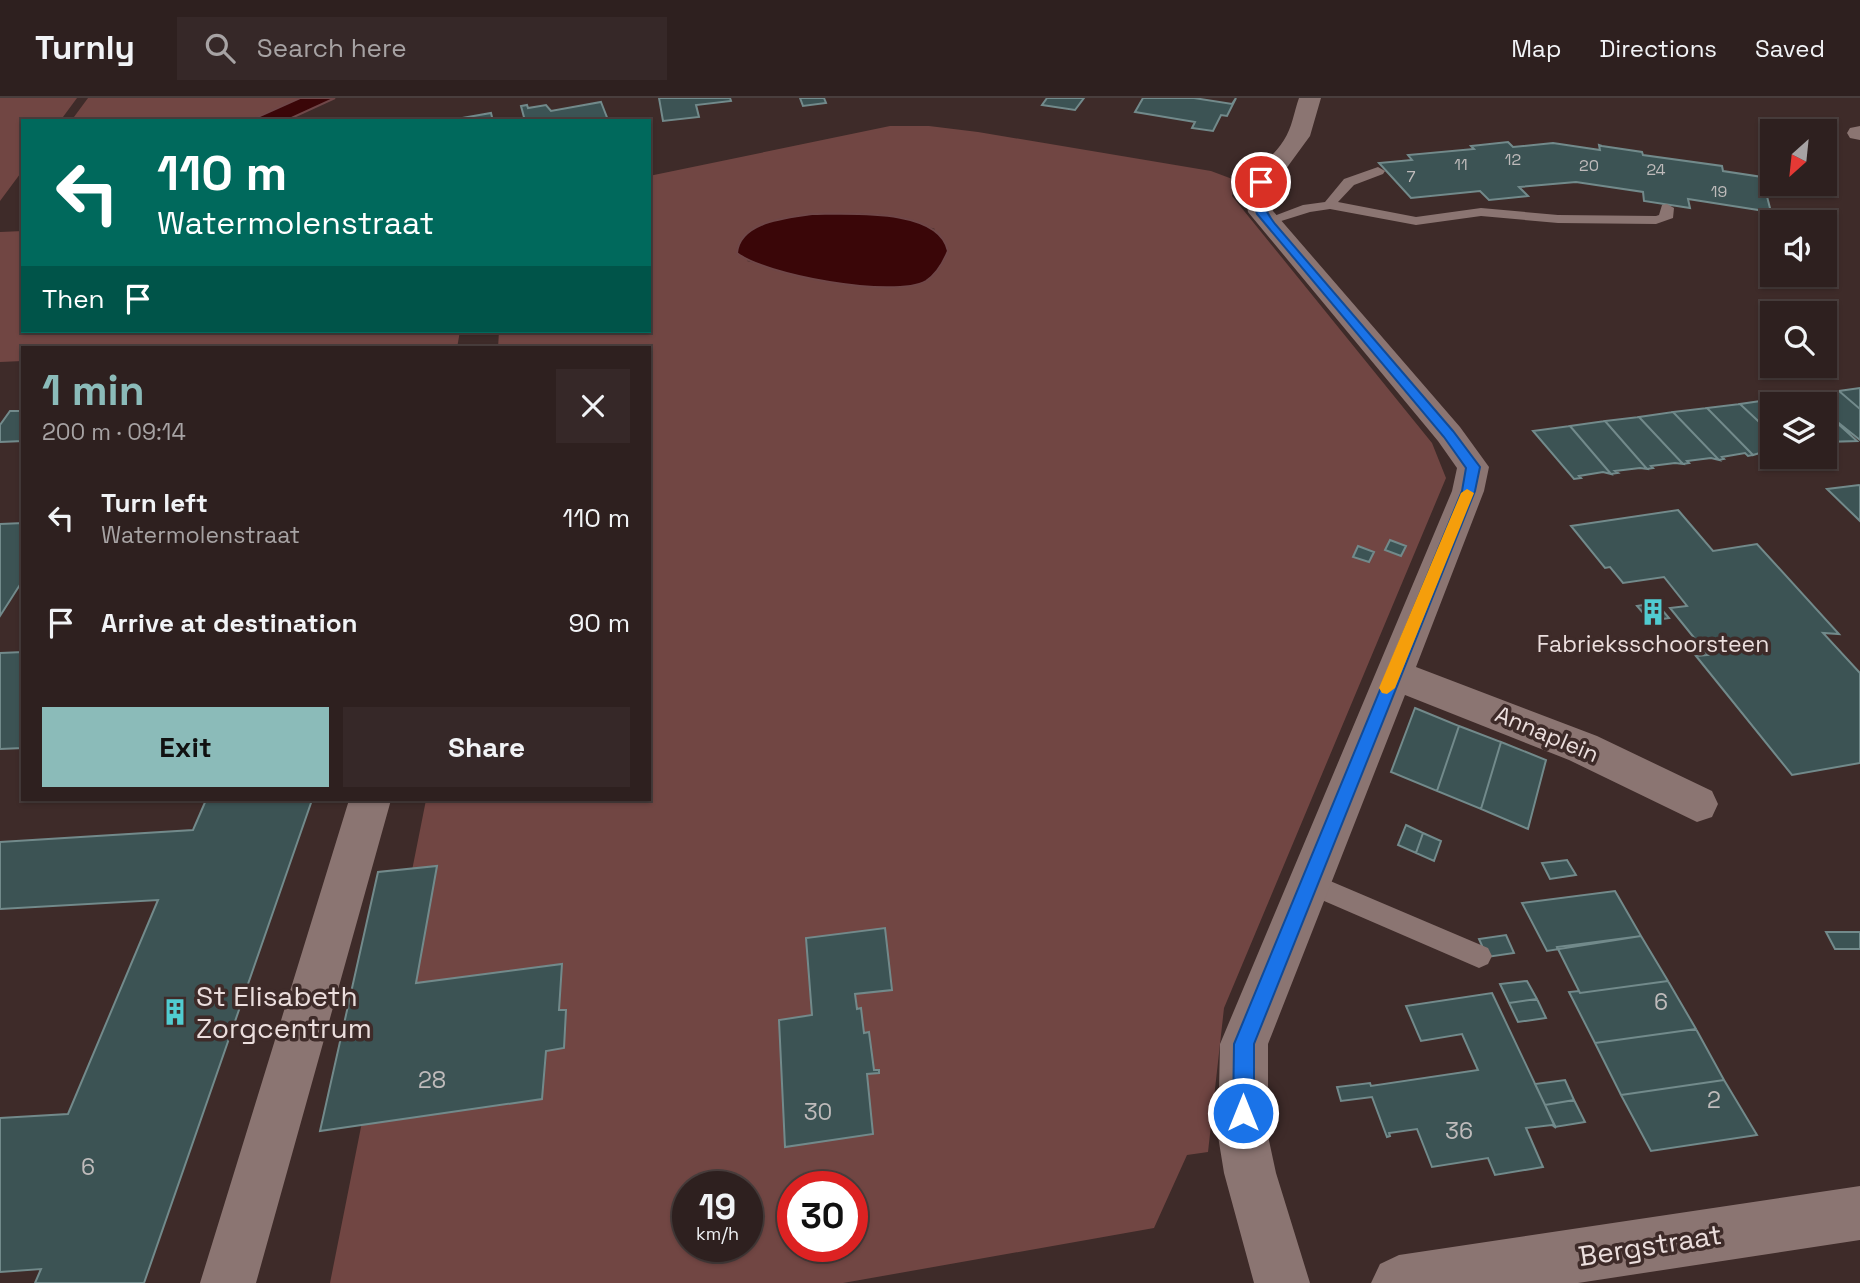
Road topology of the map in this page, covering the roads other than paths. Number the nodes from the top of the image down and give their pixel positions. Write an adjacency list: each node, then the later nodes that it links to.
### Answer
1 (1310, 98): 5 (street)
2 (1378, 172): 3 (lane)
3 (1330, 205): 4 (lane); 5 (lane)
4 (1667, 208)
5 (1268, 221): 6 (street)
6 (1393, 674): 8 (street, Annaplein); 9 (street)
7 (370, 801): 12 (street)
8 (1697, 804)
9 (1308, 883): 10 (lane); 13 (street)
10 (1479, 956)
11 (1860, 1213): 14 (street, Bergstraat)
12 (228, 1283)
13 (1282, 1283)
14 (1399, 1283)

